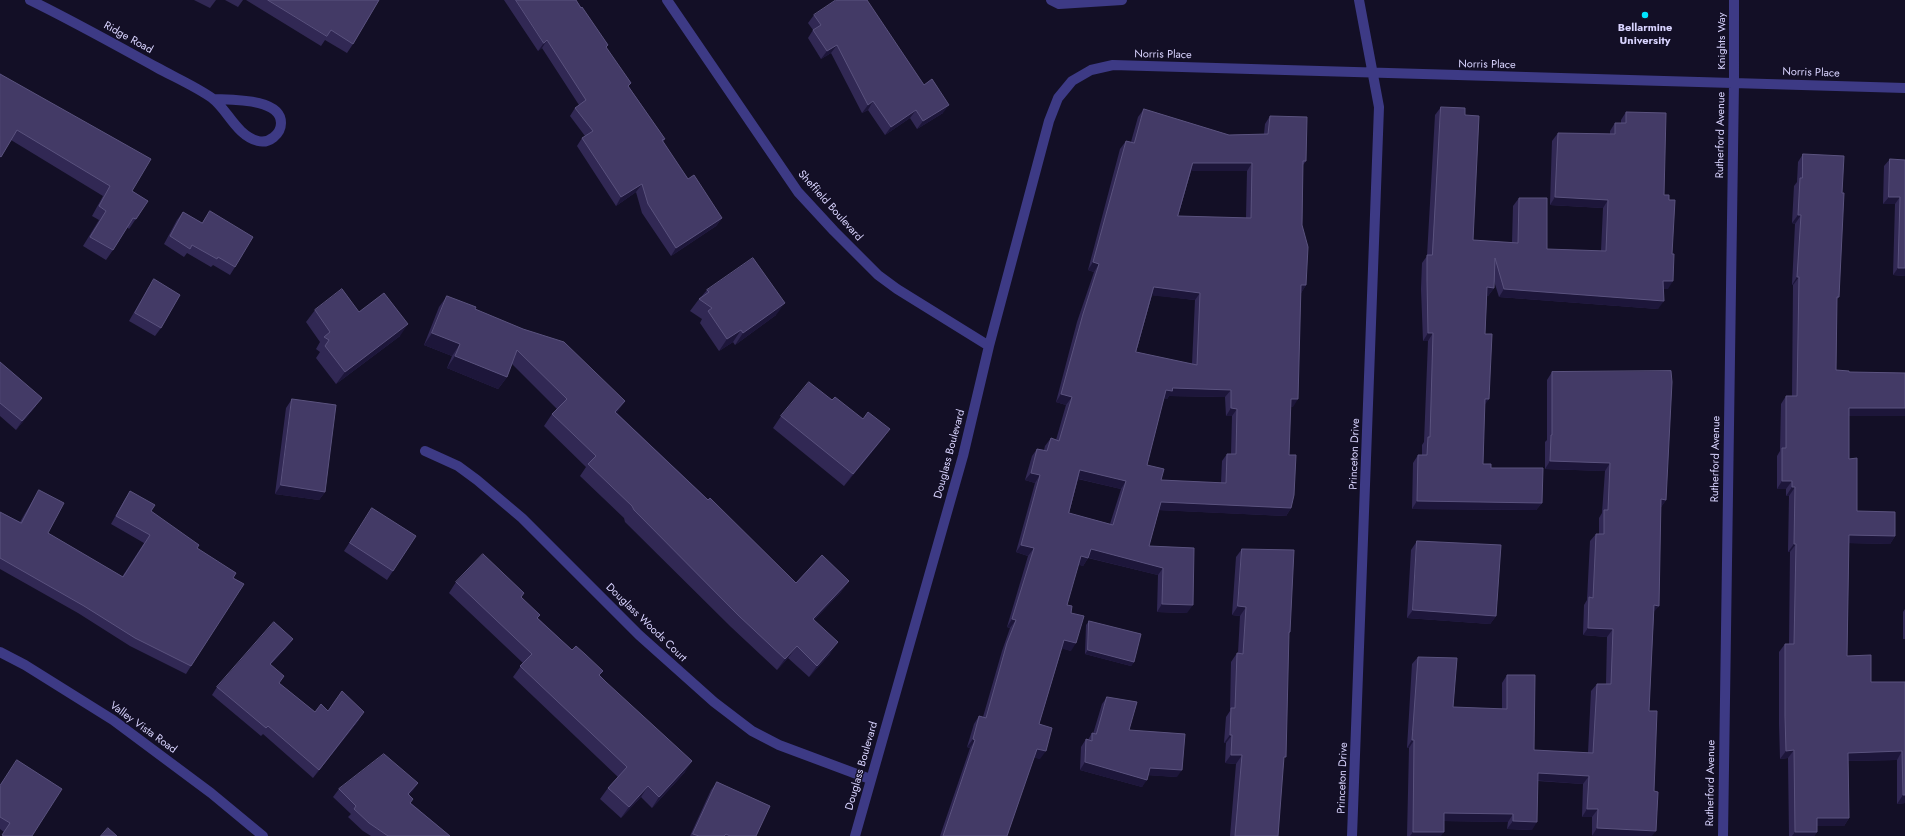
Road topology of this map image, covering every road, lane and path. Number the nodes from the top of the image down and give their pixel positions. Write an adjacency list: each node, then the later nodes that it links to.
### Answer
1 (30, 0): 11 (street, Ridge Road)
2 (668, 0): 12 (street, Sheffield Boulevard)
3 (1051, 0): 4 (street)
4 (1122, 0)
5 (1359, 0): 7 (street, Princeton Drive)
6 (1734, 0): 9 (street, Knights Way)
7 (1374, 74): 8 (street, Norris Place); 9 (street, Norris Place); 18 (street, Princeton Drive)
8 (1072, 81): 12 (street, Douglass Boulevard)
9 (1734, 83): 10 (street, Norris Place); 19 (street, Rutherford Avenue)
10 (1905, 88)
11 (213, 99): 11 (street, Ridge Road)
12 (989, 346): 15 (street, Douglass Boulevard)
13 (426, 451): 15 (street, Douglass Woods Court)
14 (0, 652): 16 (street, Valley Vista Road)
15 (870, 779): 17 (street, Douglass Boulevard)
16 (263, 836)
17 (855, 836)
18 (1352, 836)
19 (1723, 836)

